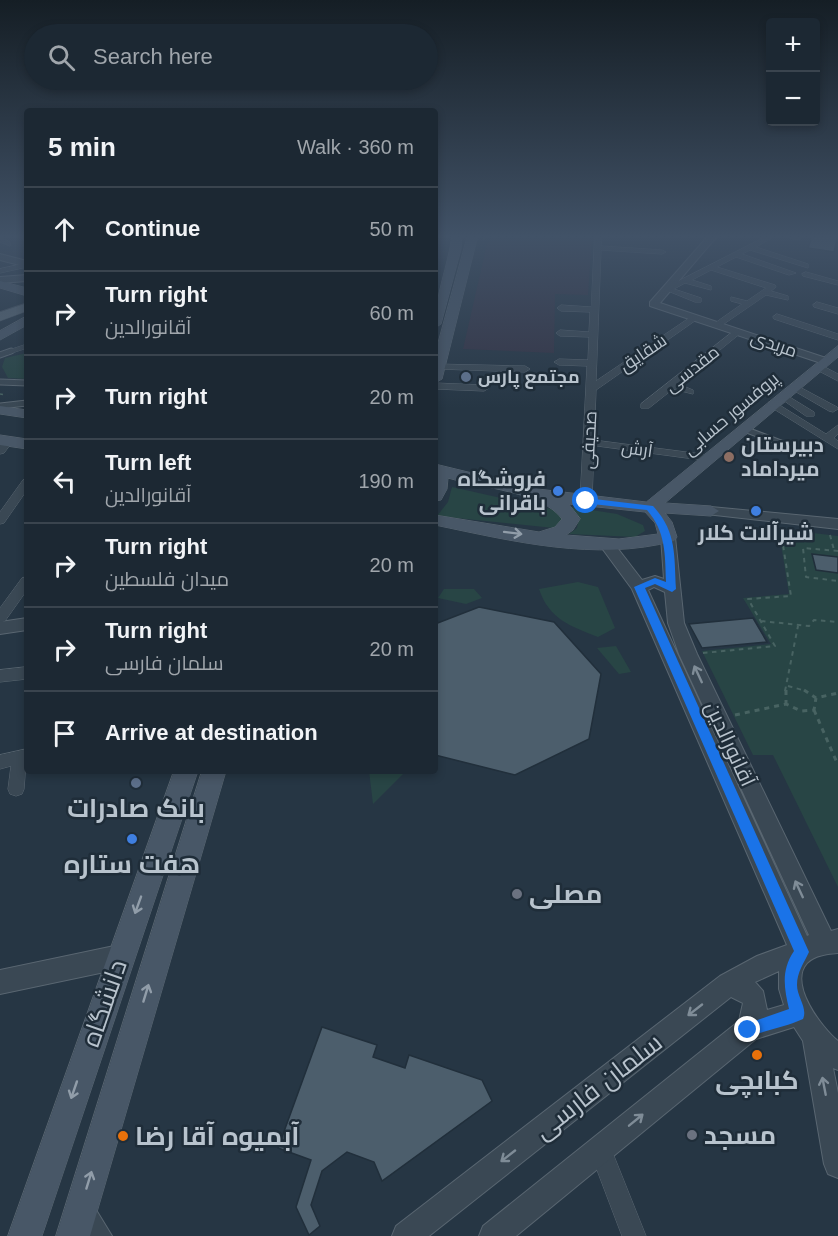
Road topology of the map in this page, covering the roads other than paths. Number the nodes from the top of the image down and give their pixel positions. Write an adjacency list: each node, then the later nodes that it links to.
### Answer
1 (446, 293): 19 (main road)
2 (453, 293): 36 (main road)
3 (596, 293): 17 (street, صحیفی)
4 (664, 293): 21 (street, مریدی)
5 (677, 293): 11 (street)
6 (765, 293): 12 (street)
7 (768, 293): 9 (street)
8 (24, 298): 14 (main road)
9 (786, 298)
10 (734, 299): 12 (street)
11 (698, 300)
12 (749, 304): 24 (street)
13 (817, 305): 18 (street)
14 (0, 307)
15 (24, 308): 20 (main road)
16 (561, 308): 17 (street)
17 (595, 310): 27 (street, صحیفی)
18 (838, 311)
19 (438, 315)
20 (0, 316)
21 (695, 318): 24 (street, مریدی); 45 (street, شقایق)
22 (777, 318): 29 (street)
23 (24, 324): 28 (main road)
24 (718, 325): 25 (street, مریدی)
25 (738, 332): 35 (street, مریدی); 43 (street, مقدسی)
26 (560, 333): 27 (street)
27 (593, 335): 34 (street, صحیفی)
28 (0, 336)
29 (838, 337)
30 (24, 347): 32 (lane)
31 (838, 350): 35 (main road, پروفسور حسابی)
32 (0, 356)
33 (560, 362): 34 (street)
34 (592, 363): 45 (street, صحیفی)
35 (821, 364): 39 (street); 47 (main road, پروفسور حسابی)
36 (438, 367)
37 (525, 369): 38 (street)
38 (438, 372)
39 (838, 378)
40 (1, 383): 41 (lane)
41 (24, 383)
42 (438, 386): 44 (street)
43 (671, 386): 46 (street); 49 (street, مقدسی)
44 (484, 388)
45 (591, 389): 71 (street, صحیفی)
46 (690, 392)
47 (783, 396): 51 (street); 53 (street); 56 (main road, پروفسور حسابی); 58 (street)
48 (24, 404): 50 (lane)
49 (645, 406)
50 (0, 408): 52 (main road)
51 (833, 409)
52 (24, 413)
53 (810, 414)
54 (0, 427): 57 (main road)
55 (838, 428): 58 (street)
56 (744, 429): 59 (lane); 64 (main road, پروفسور حسابی)
57 (24, 431)
58 (827, 439): 63 (street)
59 (780, 443)
60 (3, 444): 61 (main road)
61 (24, 444)
62 (601, 444): 64 (street, آرش)
63 (838, 447)
64 (709, 458): 67 (main road, پروفسور حسابی)
65 (438, 471): 70 (main road)
66 (438, 474): 69 (main road)
67 (685, 478): 72 (main road, پروفسور حسابی); 73 (main road)
68 (24, 486): 74 (street)
69 (438, 492)
70 (545, 496): 71 (main road); 79 (main road)
71 (586, 501): 72 (main road)
72 (650, 507): 73 (main road); 80 (main road)
73 (711, 511): 76 (street)
74 (0, 520)
75 (438, 521): 77 (main road)
76 (833, 524)
77 (472, 527): 78 (main road); 79 (main road, one-way to 79)
78 (438, 529)
79 (543, 537): 81 (main road)
80 (668, 537): 81 (main road); 84 (street, آقانورالدین)
81 (607, 544): 83 (street, آقانورالدین)
82 (24, 585): 85 (street)
83 (639, 587): 84 (street); 96 (street, آقانورالدین)
84 (672, 589): 95 (street, آقانورالدین, one-way to 84)
85 (0, 618)
86 (24, 624): 87 (street)
87 (0, 628)
88 (24, 673): 89 (street)
89 (0, 676)
90 (24, 757): 91 (street); 94 (street)
91 (0, 762)
92 (185, 774): 97 (main road, دانشگاه, one-way to 97)
93 (213, 774): 106 (main road, دانشگاه, one-way to 93)
94 (16, 789)
95 (831, 941): 96 (street, سلمان فارسی)
96 (801, 953): 99 (street, سلمان فارسی); 100 (street)
97 (119, 957): 98 (street); 107 (main road, دانشگاه, one-way to 107)
98 (0, 982)
99 (728, 984): 101 (street); 109 (street, سلمان فارسی, one-way to 109)
100 (798, 1014): 101 (street); 102 (street)
101 (748, 1030): 104 (street, one-way to 101)
102 (815, 1038): 103 (street); 105 (street, one-way to 102)
103 (838, 1057)
104 (600, 1149): 110 (street); 111 (street)
105 (838, 1164)
106 (77, 1223): 108 (street)
107 (25, 1236)
108 (98, 1236)
109 (406, 1236)
110 (493, 1236)
111 (634, 1236)

